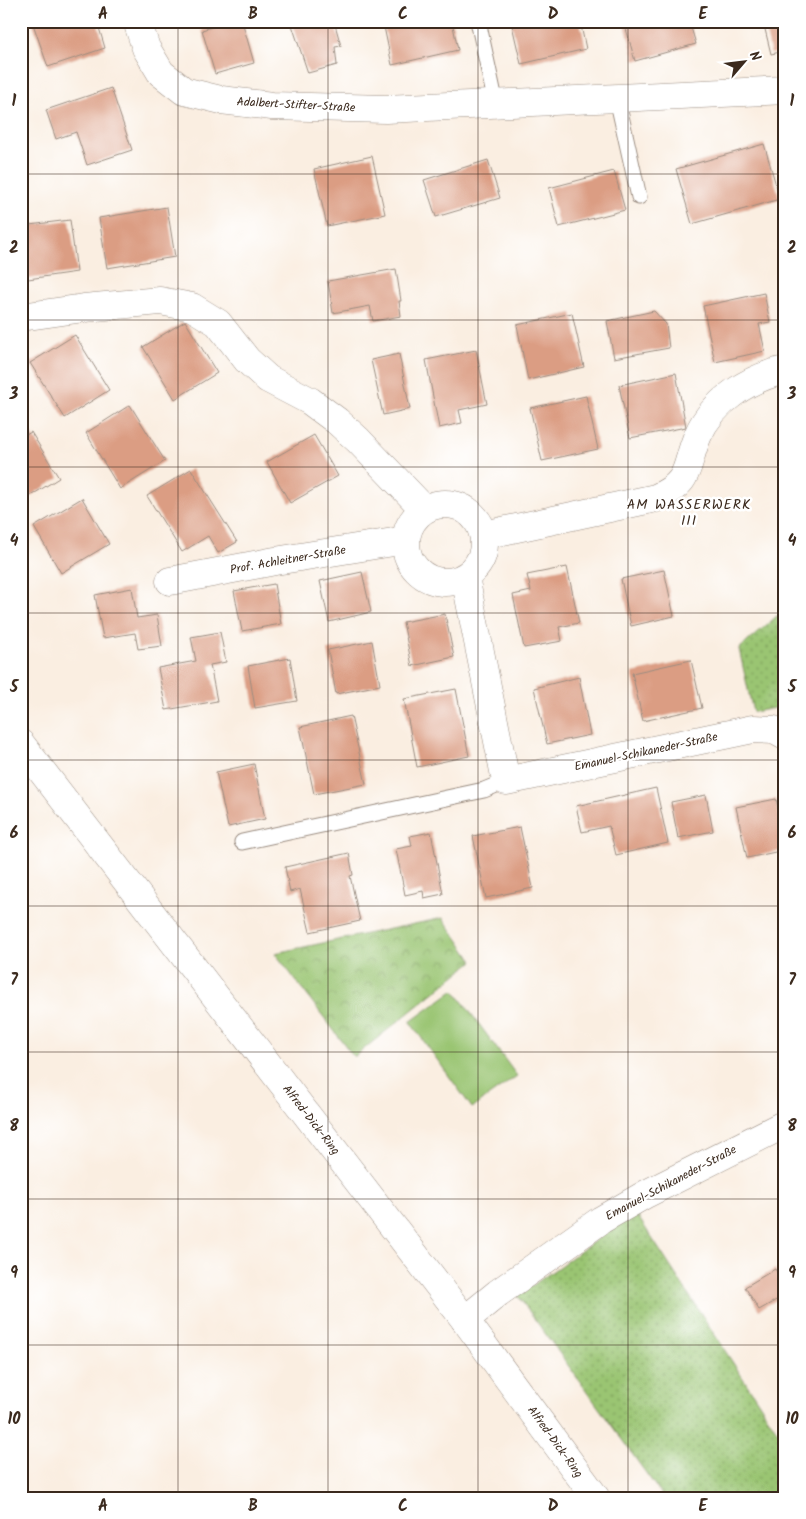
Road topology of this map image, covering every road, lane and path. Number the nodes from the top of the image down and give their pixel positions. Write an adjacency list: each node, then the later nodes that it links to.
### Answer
1 (137, 21): 5 (street, Adalbert-Stifter-Straße)
2 (478, 21): 5 (lane)
3 (785, 90): 4 (street, Adalbert-Stifter-Straße)
4 (617, 98): 5 (street, Adalbert-Stifter-Straße); 6 (lane)
5 (496, 104)
6 (639, 196)
7 (21, 317): 9 (street)
8 (785, 370): 10 (street)
9 (424, 509): 10 (street); 11 (street)
10 (484, 535): 12 (street)
11 (406, 540): 12 (street); 13 (street, Prof. Achleitner-Straße)
12 (465, 577): 16 (street)
13 (170, 581)
14 (785, 736): 16 (street, Emanuel-Schikaneder-Straße)
15 (21, 744): 19 (street, Alfred-Dick-Ring)
16 (506, 781): 17 (lane, Emanuel-Schikaneder-Straße)
17 (242, 842)
18 (785, 1124): 19 (street, Emanuel-Schikaneder-Straße)
19 (465, 1320): 20 (street, Alfred-Dick-Ring)
20 (596, 1498)

